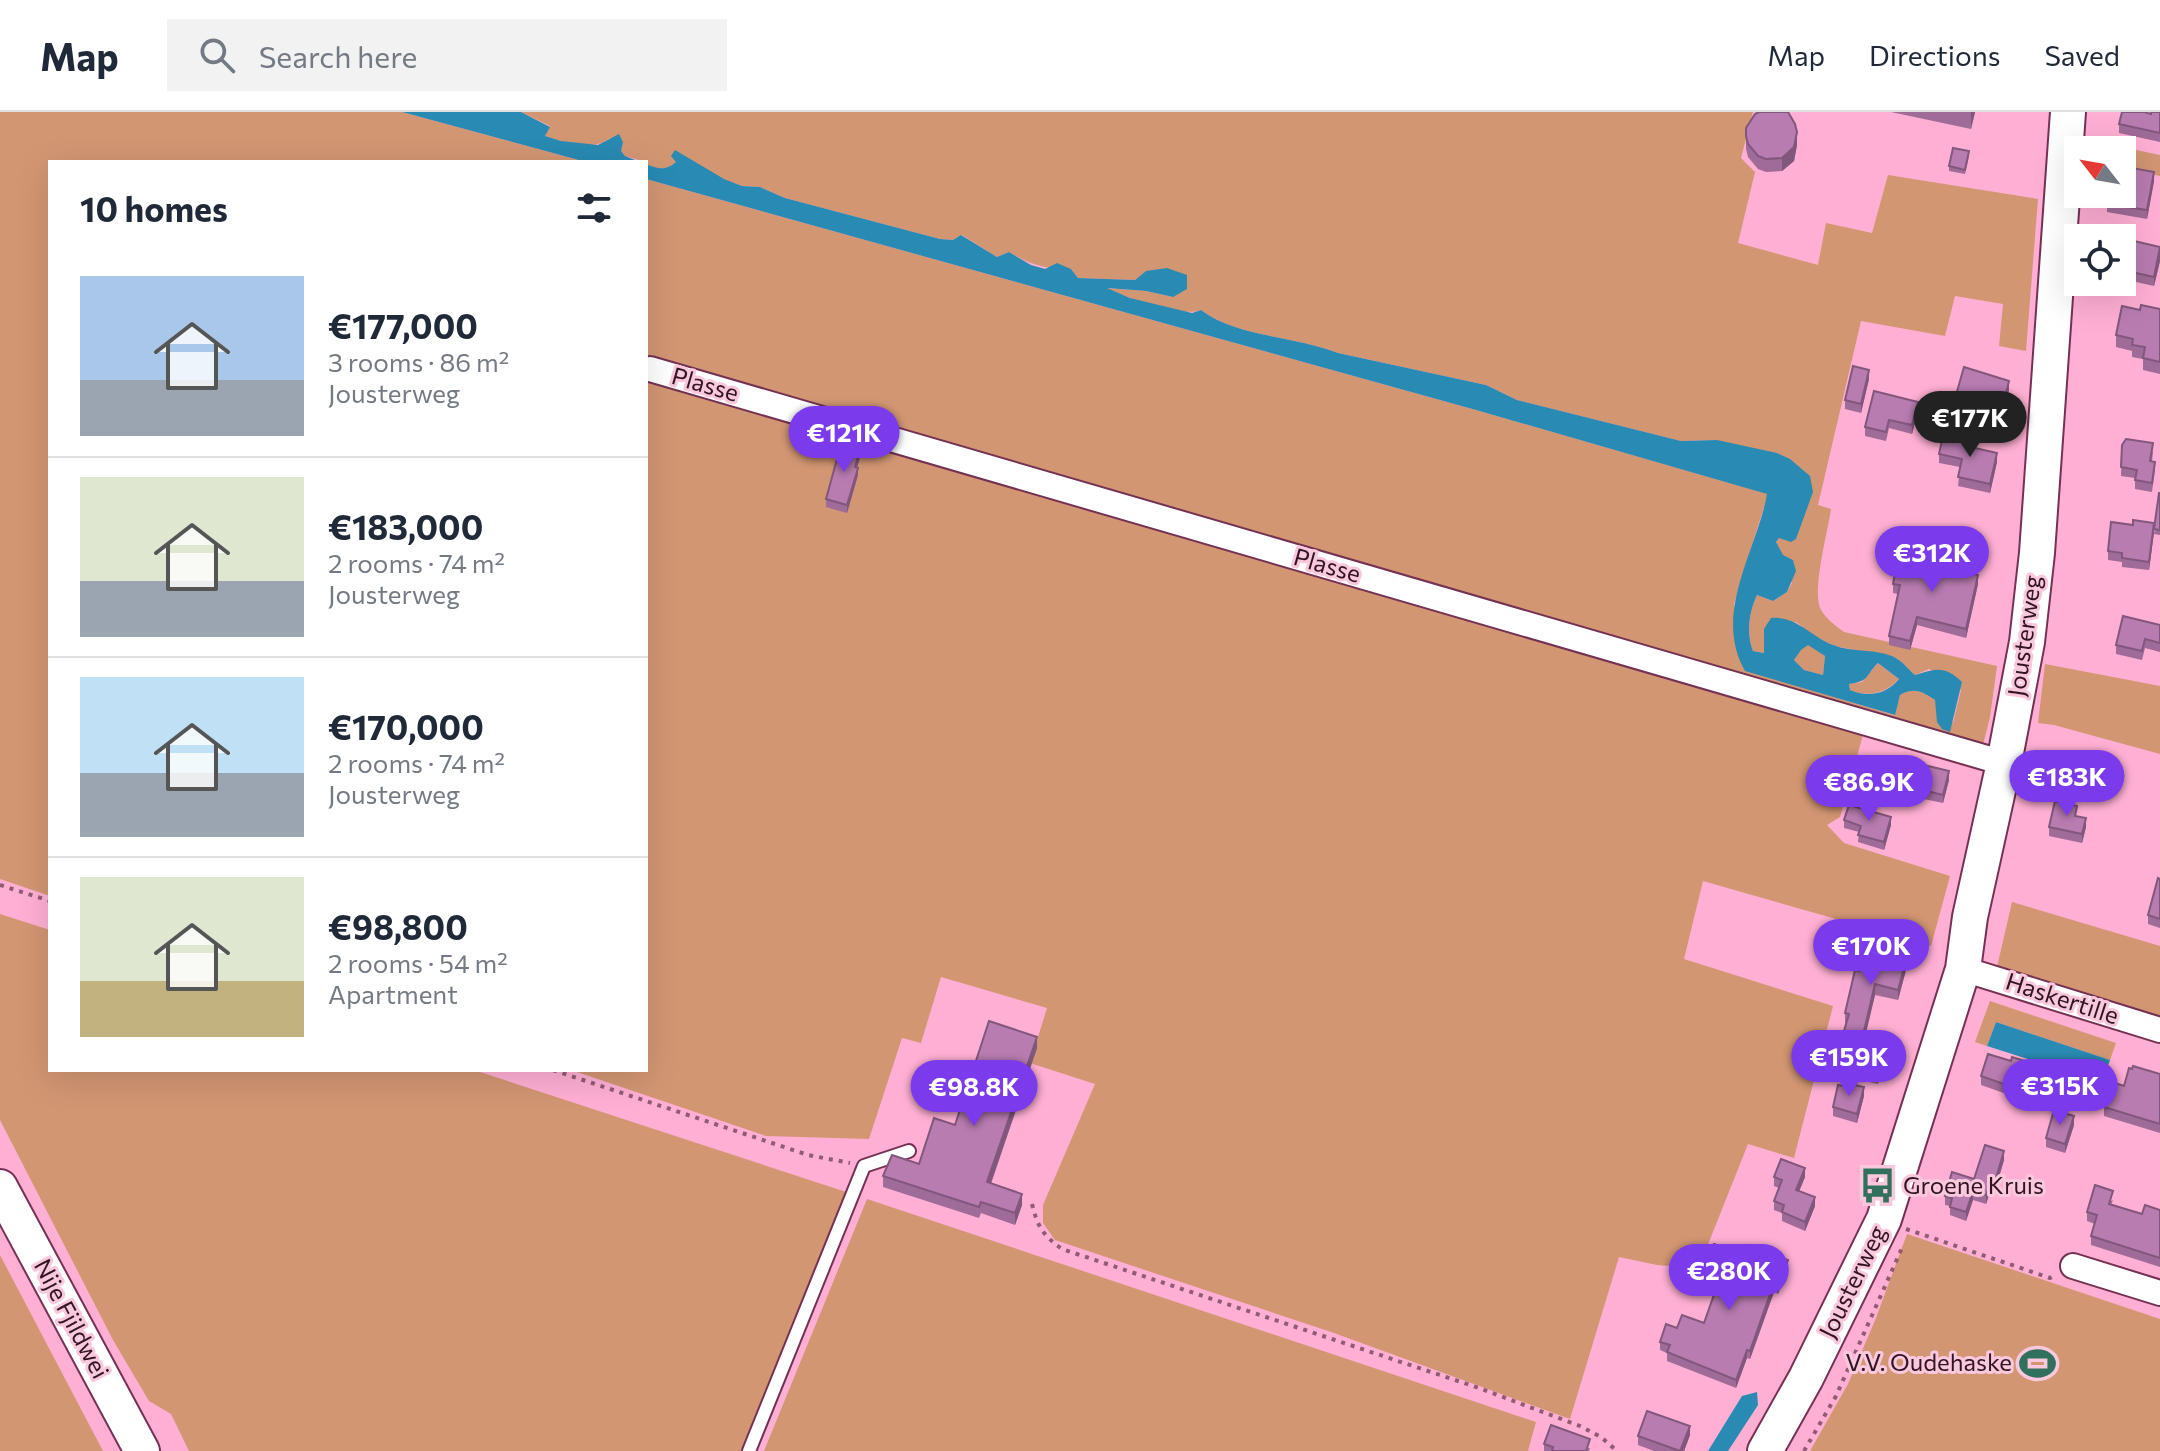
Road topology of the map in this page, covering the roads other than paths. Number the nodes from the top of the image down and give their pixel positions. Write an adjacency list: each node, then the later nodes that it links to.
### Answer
1 (2068, 112): 3 (street, Jousterweg)
2 (650, 369): 3 (street, Plasse)
3 (2004, 763): 4 (street, Jousterweg)
4 (1963, 969): 5 (street, Haskertille); 12 (street, Jousterweg)
5 (2160, 1030)
6 (909, 1151): 11 (lane)
7 (0, 1187): 10 (street, Nije Fjildwei)
8 (2073, 1266): 9 (street)
9 (2160, 1293)
10 (142, 1451)
11 (749, 1451)
12 (1765, 1451)

